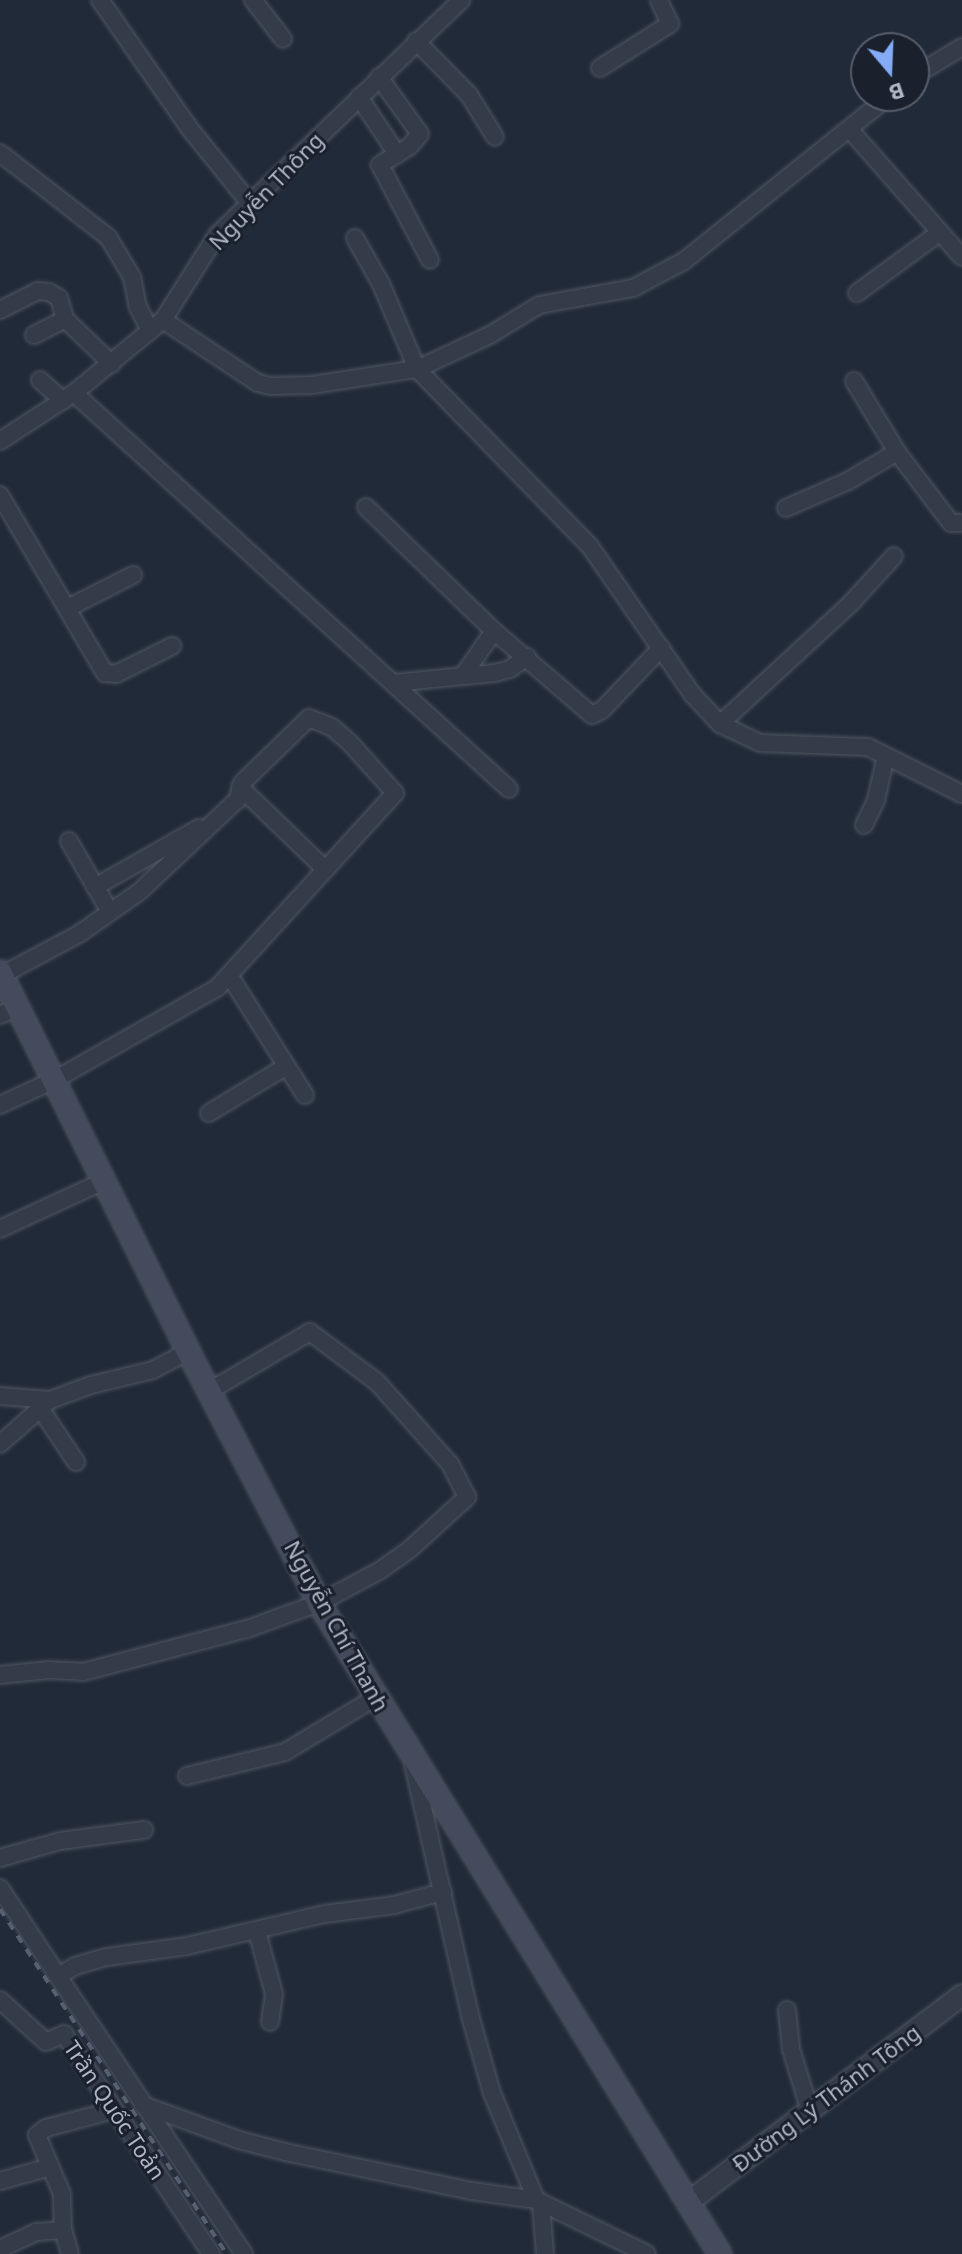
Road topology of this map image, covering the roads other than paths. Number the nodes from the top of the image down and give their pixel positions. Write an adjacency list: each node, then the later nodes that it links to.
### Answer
1 (100, 0): 17 (street)
2 (253, 0): 5 (street)
3 (461, 0): 6 (street, Nguyễn Thông)
4 (659, 0): 9 (street)
5 (283, 39)
6 (416, 41): 10 (street, Nguyễn Thông); 14 (street)
7 (962, 47): 8 (street)
8 (930, 66)
9 (600, 68)
10 (379, 77): 11 (street, Nguyễn Thông); 16 (street)
11 (359, 97): 16 (street); 17 (street, Nguyễn Thông)
12 (871, 112): 13 (street)
13 (850, 130): 18 (street); 29 (street)
14 (495, 137)
15 (0, 153): 26 (street)
16 (397, 154): 21 (street)
17 (249, 202): 25 (street, Nguyễn Thông)
18 (939, 233): 20 (street); 22 (street)
19 (355, 238): 29 (street)
20 (962, 257)
21 (430, 260)
22 (857, 293)
23 (0, 310): 24 (street)
24 (65, 319): 27 (street); 28 (street)
25 (163, 320): 26 (street, Nguyễn Thông); 29 (street)
26 (150, 331): 28 (street, Nguyễn Thông)
27 (34, 335)
28 (112, 364): 32 (street, Nguyễn Thông)
29 (417, 369): 44 (street)
30 (40, 380): 32 (street)
31 (854, 381): 34 (street)
32 (69, 397): 33 (street, Nguyễn Thông); 47 (street)
33 (0, 441)
34 (897, 452): 37 (street); 38 (street)
35 (0, 495): 41 (street)
36 (366, 507): 42 (street)
37 (786, 508)
38 (962, 523)
39 (894, 556): 48 (street)
40 (133, 575): 41 (street)
41 (68, 608): 43 (street)
42 (494, 631): 45 (street); 46 (street)
43 (172, 646)
44 (661, 648): 45 (street); 48 (street)
45 (527, 657): 46 (street)
46 (464, 674): 47 (street)
47 (393, 683): 51 (street)
48 (720, 724): 49 (street)
49 (886, 756): 52 (street); 54 (street)
50 (240, 787): 53 (street); 56 (street); 56 (street)
51 (509, 789)
52 (962, 794)
53 (221, 815): 57 (street); 58 (street)
54 (864, 825)
55 (69, 841): 57 (street)
56 (325, 869): 60 (street)
57 (95, 887): 58 (street)
58 (110, 912): 59 (street)
59 (1, 973): 61 (main road, Nguyễn Chí Thanh)
60 (229, 975): 62 (street); 63 (street)
61 (9, 1011): 63 (main road, Nguyễn Chí Thanh)
62 (285, 1067): 64 (street); 66 (street)
63 (56, 1079): 65 (street); 67 (main road, Nguyễn Chí Thanh)
64 (305, 1095)
65 (0, 1105)
66 (209, 1113)
67 (104, 1181): 68 (street); 69 (main road, Nguyễn Chí Thanh)
68 (0, 1229)
69 (188, 1351): 70 (main road, Nguyễn Chí Thanh); 72 (street)
70 (211, 1390): 75 (main road, Nguyễn Chí Thanh); 75 (street)
71 (0, 1396): 72 (street)
72 (45, 1404): 73 (street); 74 (street)
73 (0, 1444)
74 (76, 1462)
75 (319, 1603): 76 (street); 77 (main road, Nguyễn Chí Thanh)
76 (0, 1675)
77 (376, 1697): 78 (main road, Nguyễn Chí Thanh); 79 (street)
78 (411, 1755): 83 (street); 96 (main road, Nguyễn Chí Thanh)
79 (187, 1776)
80 (144, 1830): 81 (street)
81 (0, 1858)
82 (0, 1888): 85 (street)
83 (443, 1892): 84 (street); 95 (street)
84 (257, 1931): 85 (street); 89 (street)
85 (58, 1976): 90 (street)
86 (962, 1995): 92 (street, Đường Lý Thánh Tông)
87 (0, 2000): 91 (street, Trần Quốc Toản)
88 (787, 2010): 92 (street)
89 (270, 2022)
90 (143, 2105): 95 (street); 101 (street)
91 (114, 2110): 93 (street); 100 (street, Trần Quốc Toản)
92 (810, 2111): 96 (street, Đường Lý Thánh Tông)
93 (50, 2167): 94 (street); 97 (street)
94 (0, 2181)
95 (539, 2201): 102 (street); 103 (street)
96 (690, 2201): 104 (main road, Nguyễn Chí Thanh)
97 (63, 2230): 98 (street); 99 (street)
98 (0, 2249)
99 (70, 2254)
100 (211, 2254)
101 (244, 2254)
102 (545, 2254)
103 (647, 2254)
104 (720, 2254)

